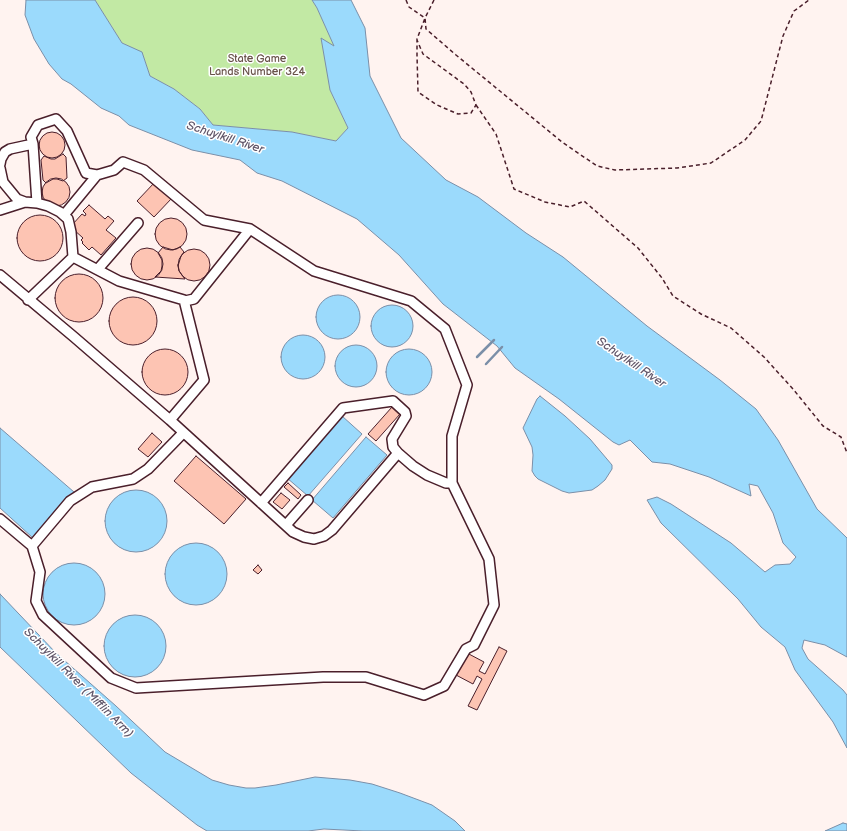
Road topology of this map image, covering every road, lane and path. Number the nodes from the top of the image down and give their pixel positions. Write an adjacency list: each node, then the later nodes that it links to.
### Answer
1 (406, 0): 4 (path)
2 (434, 0): 4 (path)
3 (808, 0): 4 (path)
4 (425, 18): 5 (path)
5 (417, 40): 6 (path); 6 (path)
6 (476, 105): 26 (path)
7 (33, 144): 8 (lane); 11 (lane); 13 (lane)
8 (2, 151): 9 (lane)
9 (0, 164)
10 (0, 168): 12 (lane)
11 (96, 175): 15 (lane); 17 (lane)
12 (25, 202): 13 (lane); 14 (lane)
13 (37, 203): 15 (lane)
14 (0, 210)
15 (64, 215): 18 (lane)
16 (138, 223): 19 (lane)
17 (250, 229): 22 (lane); 27 (lane)
18 (74, 257): 19 (lane); 21 (lane)
19 (98, 270): 22 (lane)
20 (1, 278): 21 (lane)
21 (28, 300): 23 (lane)
22 (185, 301): 23 (lane)
23 (170, 420): 24 (lane)
24 (182, 433): 29 (lane); 32 (lane)
25 (398, 453): 27 (lane); 29 (lane); 31 (lane)
26 (847, 453)
27 (452, 482): 32 (lane)
28 (308, 500): 31 (lane)
29 (261, 503): 31 (lane)
30 (0, 519): 32 (lane)
31 (286, 526)
32 (32, 546)

